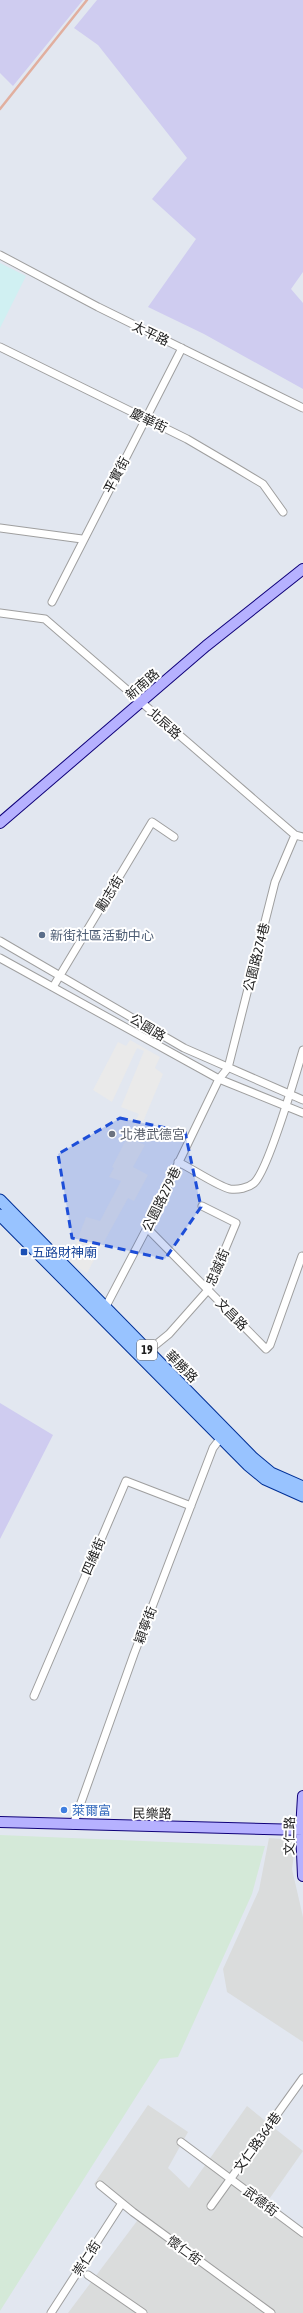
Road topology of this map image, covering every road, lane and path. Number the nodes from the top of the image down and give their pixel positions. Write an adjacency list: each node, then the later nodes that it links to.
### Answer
1 (0, 255): 3 (street, 太平路)
2 (0, 347): 5 (street, 慶華街)
3 (182, 348): 4 (street, 太平路); 5 (street, 平實街)
4 (303, 408)
5 (146, 418): 6 (street, 慶華街); 8 (street, 平實街)
6 (283, 512)
7 (0, 528): 8 (street)
8 (82, 539): 10 (street, 平實街)
9 (303, 569): 12 (street, 新南路)
10 (52, 602)
11 (0, 613): 12 (street, 北辰路)
12 (141, 702): 13 (street, 新南路); 14 (street, 北辰路)
13 (0, 823)
14 (295, 835): 16 (street, 北辰路); 22 (street, 公園路274巷)
15 (174, 837): 19 (street, 勵志街)
16 (303, 837)
17 (0, 941): 19 (street, 公園路)
18 (0, 958): 20 (street, 公園路)
19 (59, 976): 20 (street, 勵志街); 22 (street, 公園路)
20 (53, 987): 23 (street, 公園路)
21 (303, 1050): 24 (street)
22 (228, 1068): 23 (street, 公園路274巷); 24 (street, 公園路)
23 (219, 1079): 26 (street, 公園路); 28 (street, 公園路279巷)
24 (290, 1095): 25 (street, 公園路); 26 (street)
25 (303, 1100)
26 (286, 1106): 27 (street, 公園路); 28 (street)
27 (303, 1113)
28 (178, 1162): 32 (street, 公園路279巷)
29 (0, 1200): 35 (main road, 華勝路 / 19)
30 (202, 1206): 34 (street, 忠誠街)
31 (0, 1215): 35 (main road, 華勝路 / 19)
32 (147, 1228): 34 (street, 文昌路); 35 (street, 公園路279巷)
33 (302, 1256): 34 (street, 文昌路)
34 (208, 1290): 36 (street, 忠誠街)
35 (102, 1312): 36 (main road, 華勝路 / 19); 37 (main road, 華勝路 / 19)
36 (148, 1351): 37 (main road, 華勝路 / 19)
37 (224, 1434): 38 (main road, 華勝路 / 19); 39 (main road, 華勝路 / 19); 40 (street, 穎寧街)
38 (303, 1487)
39 (303, 1496)
40 (191, 1506): 41 (street, 四維街); 44 (street, 穎寧街)
41 (34, 1696)
42 (303, 1796): 45 (street, 文仁路)
43 (0, 1822): 44 (street, 民樂路)
44 (73, 1824): 45 (street, 民樂路)
45 (302, 1830): 46 (street, 文仁路)
46 (303, 1876)
47 (303, 2078): 49 (street, 文仁路364巷)
48 (181, 2142): 49 (street, 武德街)
49 (231, 2178): 52 (street, 文仁路364巷); 53 (street, 武德街)
50 (100, 2185): 51 (street, 懷仁街)
51 (122, 2203): 55 (street, 崇仁街); 57 (street, 懷仁街)
52 (211, 2206)
53 (303, 2233)
54 (88, 2275): 56 (street)
55 (51, 2313)
56 (143, 2313)
57 (271, 2313)

